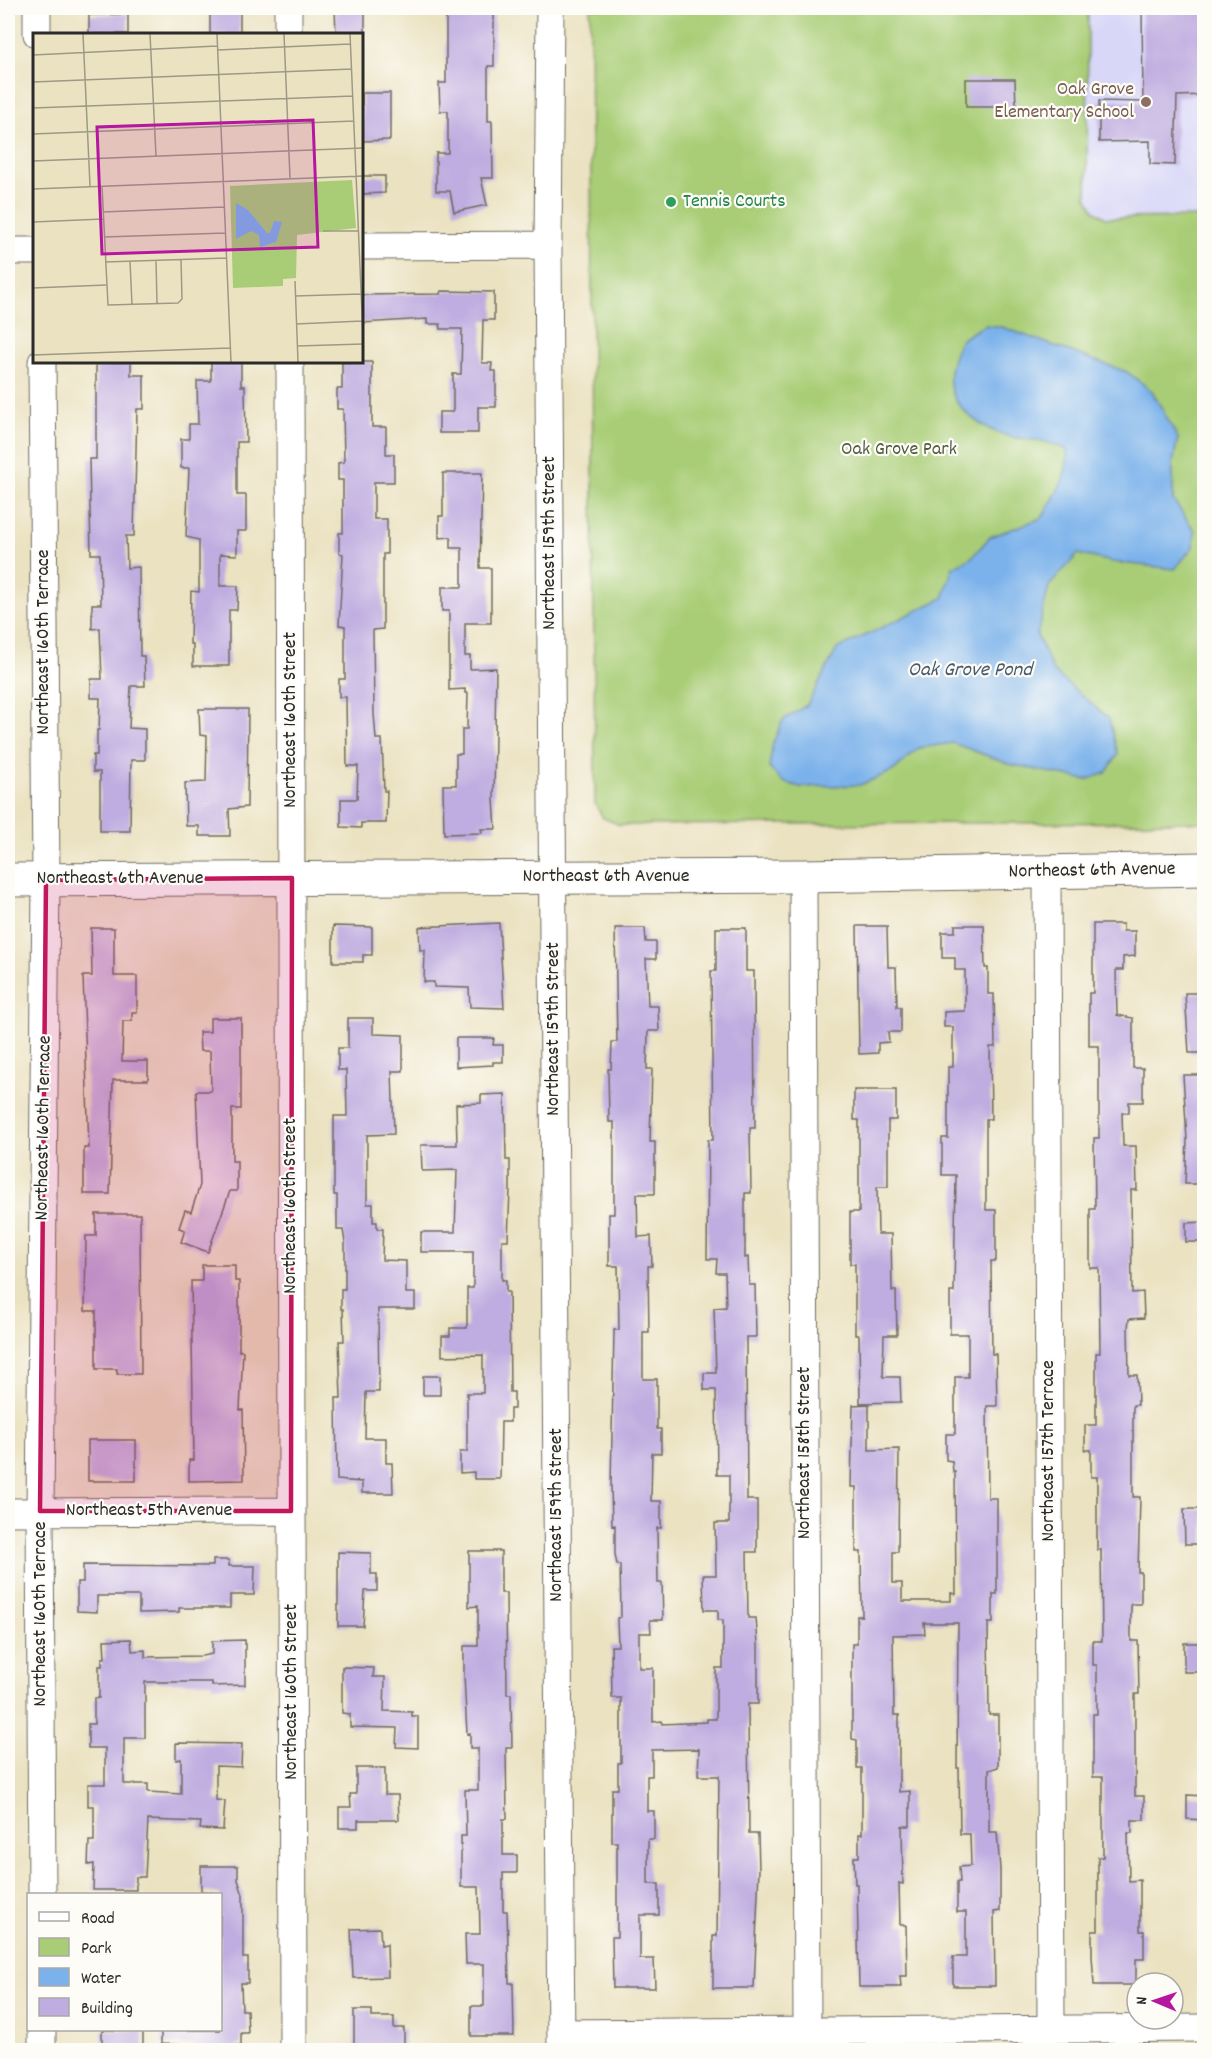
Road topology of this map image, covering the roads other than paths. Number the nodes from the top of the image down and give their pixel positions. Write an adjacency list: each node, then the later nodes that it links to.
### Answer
1 (37, 8): 4 (street)
2 (288, 8): 5 (street)
3 (550, 8): 6 (street, Northeast 159th Street)
4 (37, 33)
5 (288, 33)
6 (548, 245): 7 (street); 16 (street, Northeast 159th Street)
7 (363, 246)
8 (8, 251): 9 (street)
9 (33, 251)
10 (42, 363): 18 (street, Northeast 160th Terrace)
11 (290, 363): 15 (street, Northeast 160th Street)
12 (1204, 869): 13 (main road, Northeast 6th Avenue)
13 (1047, 873): 14 (main road, Northeast 6th Avenue); 24 (street, Northeast 157th Terrace)
14 (803, 876): 16 (main road, Northeast 6th Avenue); 26 (street, Northeast 158th Street)
15 (292, 878): 16 (main road, Northeast 6th Avenue); 18 (main road, Northeast 6th Avenue); 20 (street, Northeast 160th Street)
16 (552, 878): 28 (street, Northeast 159th Street)
17 (8, 880): 18 (main road, Northeast 6th Avenue)
18 (46, 880): 19 (street, Northeast 160th Terrace)
19 (40, 1511): 20 (street, Northeast 5th Avenue); 21 (street, Northeast 5th Avenue); 22 (street, Northeast 160th Terrace)
20 (291, 1511): 30 (street, Northeast 160th Street)
21 (8, 1512)
22 (42, 1893)
23 (1204, 2028): 24 (street)
24 (1051, 2029): 27 (street)
25 (42, 2031): 29 (street)
26 (807, 2031): 27 (street); 28 (street)
27 (876, 2040)
28 (561, 2042)
29 (42, 2050)
30 (293, 2050)

